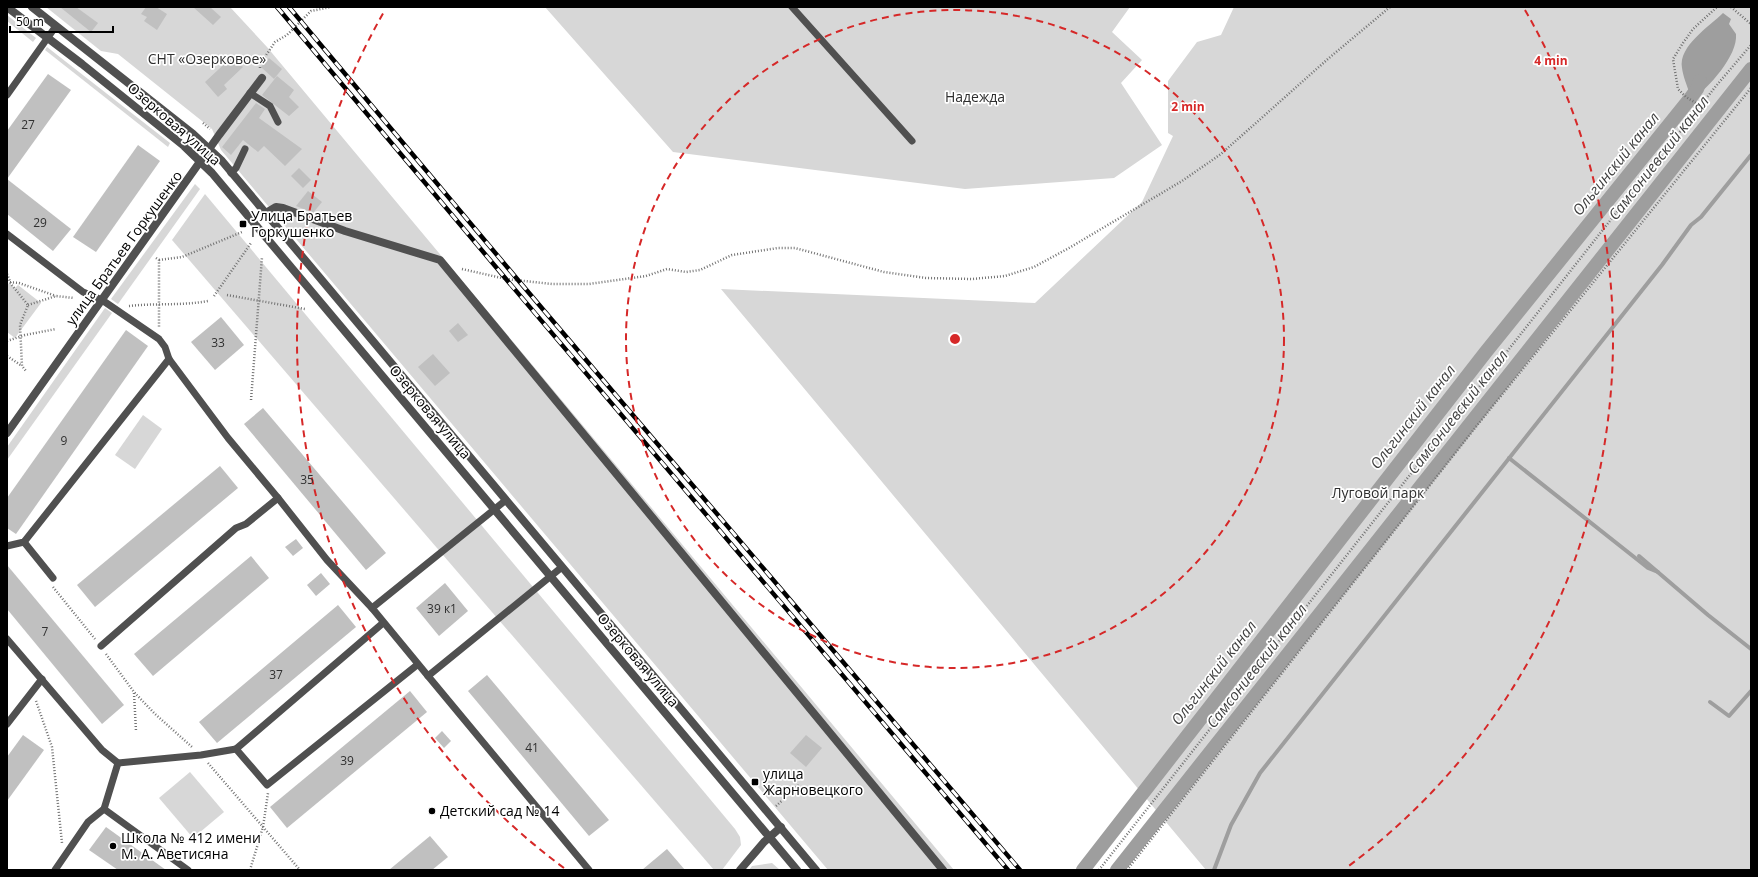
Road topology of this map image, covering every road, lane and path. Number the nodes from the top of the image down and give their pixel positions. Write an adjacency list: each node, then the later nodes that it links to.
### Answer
1 (7, 7): 11 (street, Озерковая улица)
2 (32, 7): 10 (street, Озерковая улица)
3 (331, 7): 8 (path)
4 (792, 7): 19 (lane)
5 (1390, 7): 31 (path)
6 (1717, 7): 17 (path)
7 (1732, 7): 9 (path)
8 (314, 9): 13 (path)
9 (1751, 24)
10 (56, 26): 11 (lane); 20 (street, Озерковая улица)
11 (48, 38): 16 (lane); 22 (street, Озерковая улица)
12 (1751, 45): 17 (path)
13 (262, 78): 15 (street, улица Братьев Горкушенко)
14 (1751, 88): 95 (path)
15 (250, 93): 18 (lane); 20 (street, улица Братьев Горкушенко)
16 (7, 96)
17 (1702, 106): 94 (path)
18 (278, 122)
19 (912, 141)
20 (210, 149): 22 (street, улица Братьев Горкушенко); 23 (street, Озерковая улица)
21 (245, 149): 23 (lane)
22 (201, 162): 38 (street, улица Братьев Горкушенко); 57 (street, Озерковая улица)
23 (231, 173): 24 (street, Озерковая улица)
24 (266, 214): 56 (street, Озерковая улица); 93 (street)
25 (242, 232): 30 (path)
26 (7, 234): 38 (lane)
27 (251, 243): 36 (path)
28 (262, 257): 39 (path)
29 (156, 258): 30 (path)
30 (159, 260): 41 (path)
31 (461, 269)
32 (7, 274): 33 (path)
33 (9, 282): 35 (path); 42 (path)
34 (227, 295): 39 (path)
35 (56, 296): 37 (path); 42 (path)
36 (214, 296)
37 (78, 298)
38 (102, 300): 44 (lane); 54 (street, улица Братьев Горкушенко)
39 (258, 300): 43 (path); 53 (path)
40 (208, 301): 41 (path)
41 (159, 304): 44 (path); 47 (path)
42 (28, 305): 46 (path)
43 (305, 309)
44 (117, 310): 47 (lane)
45 (56, 330): 46 (path)
46 (21, 338): 48 (path); 51 (path)
47 (159, 340): 50 (lane)
48 (7, 341)
49 (7, 356): 51 (path)
50 (169, 359): 55 (lane); 58 (lane)
51 (22, 366): 52 (path)
52 (26, 371)
53 (251, 400)
54 (7, 433)
55 (278, 498): 63 (lane); 66 (lane)
56 (506, 500): 57 (lane); 60 (street, Озерковая улица)
57 (495, 510): 61 (street, Озерковая улица); 63 (lane)
58 (24, 542): 59 (lane); 62 (lane)
59 (7, 546)
60 (562, 567): 61 (lane); 82 (street, Озерковая улица)
61 (551, 576): 68 (lane); 83 (street, Озерковая улица)
62 (53, 578): 66 (path)
63 (372, 608): 64 (lane)
64 (383, 623): 67 (lane); 74 (lane)
65 (7, 639): 69 (lane)
66 (101, 646): 71 (path)
67 (417, 665): 68 (lane); 77 (lane)
68 (428, 676): 89 (lane)
69 (42, 679): 70 (lane); 76 (lane)
70 (32, 689): 72 (lane); 84 (path)
71 (134, 692): 73 (path); 75 (path)
72 (7, 724)
73 (136, 731)
74 (236, 749): 75 (lane); 77 (lane)
75 (201, 755): 76 (lane); 81 (path)
76 (118, 763): 80 (lane)
77 (267, 785): 81 (path)
78 (799, 785): 79 (path)
79 (776, 805)
80 (104, 809): 84 (lane); 86 (lane)
81 (263, 827): 87 (path); 88 (path)
82 (781, 827): 83 (street); 92 (street, Озерковая улица)
83 (770, 837): 90 (street); 91 (street, Озерковая улица)
84 (63, 858): 85 (lane)
85 (55, 870)
86 (188, 870)
87 (250, 870)
88 (300, 870)
89 (589, 870)
90 (740, 870)
91 (797, 870)
92 (816, 870)
93 (943, 870)
94 (1100, 870)
95 (1127, 870)

